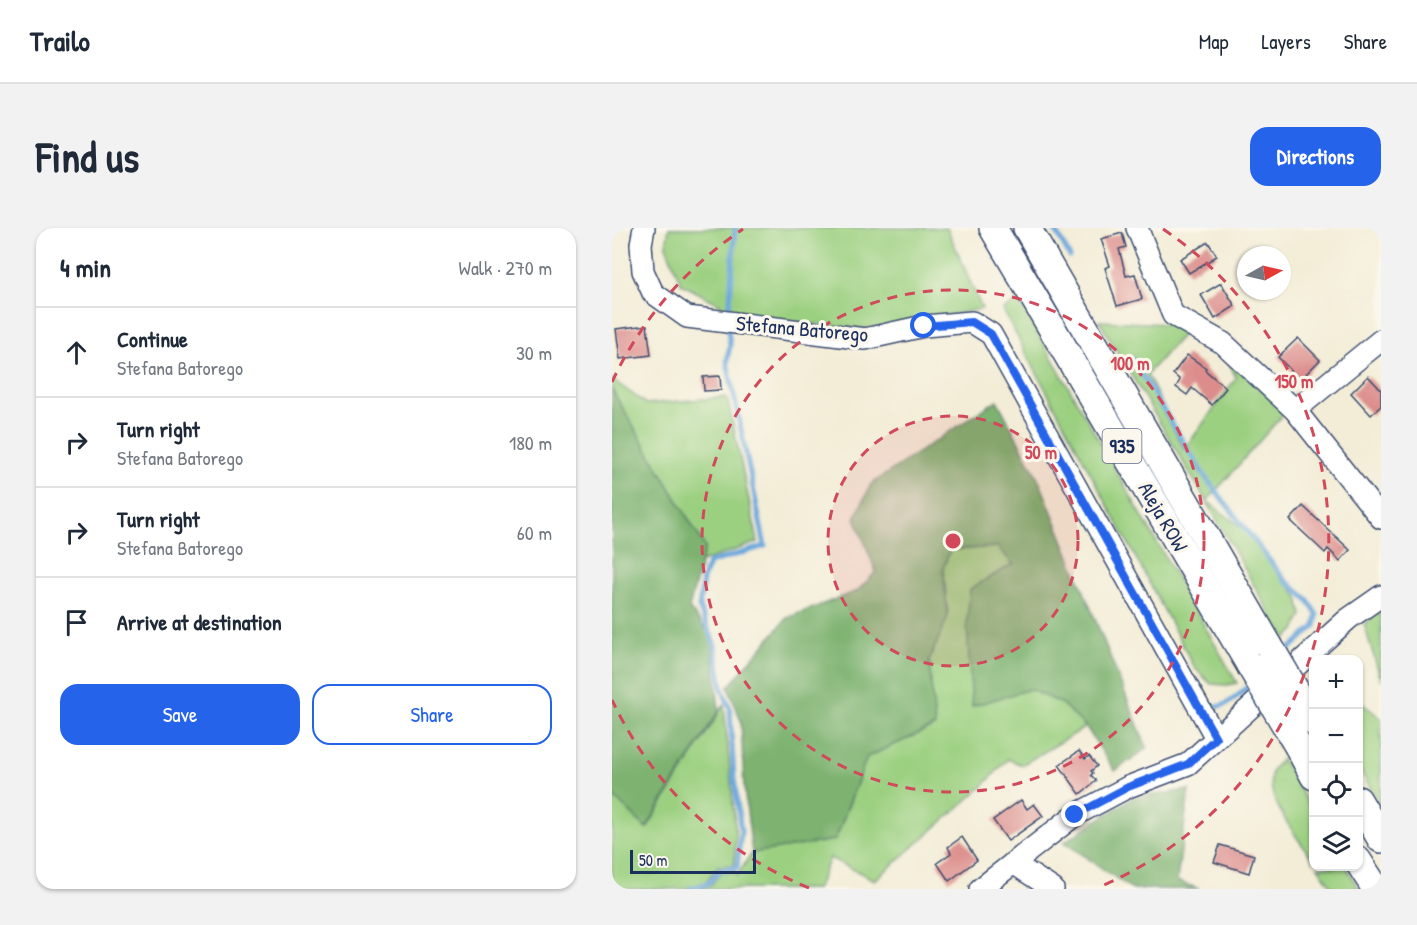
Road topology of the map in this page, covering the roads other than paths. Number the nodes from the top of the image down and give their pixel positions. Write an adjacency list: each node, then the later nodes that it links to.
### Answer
1 (644, 228): 10 (street, Stefana Batorego)
2 (993, 228): 11 (main road, Aleja ROW / 935, bridge)
3 (1027, 228): 9 (main road, Aleja ROW / 935, bridge)
4 (1137, 228): 6 (street)
5 (1381, 340): 6 (street)
6 (1295, 410): 7 (street)
7 (1381, 518)
8 (1381, 596): 10 (street)
9 (1309, 714)
10 (1216, 738): 14 (street)
11 (1309, 767)
12 (1363, 807): 13 (main road)
13 (1381, 839)
14 (1013, 863): 16 (street); 17 (street)
15 (1363, 868): 18 (main road)
16 (980, 889)
17 (1053, 889)
18 (1376, 889)

